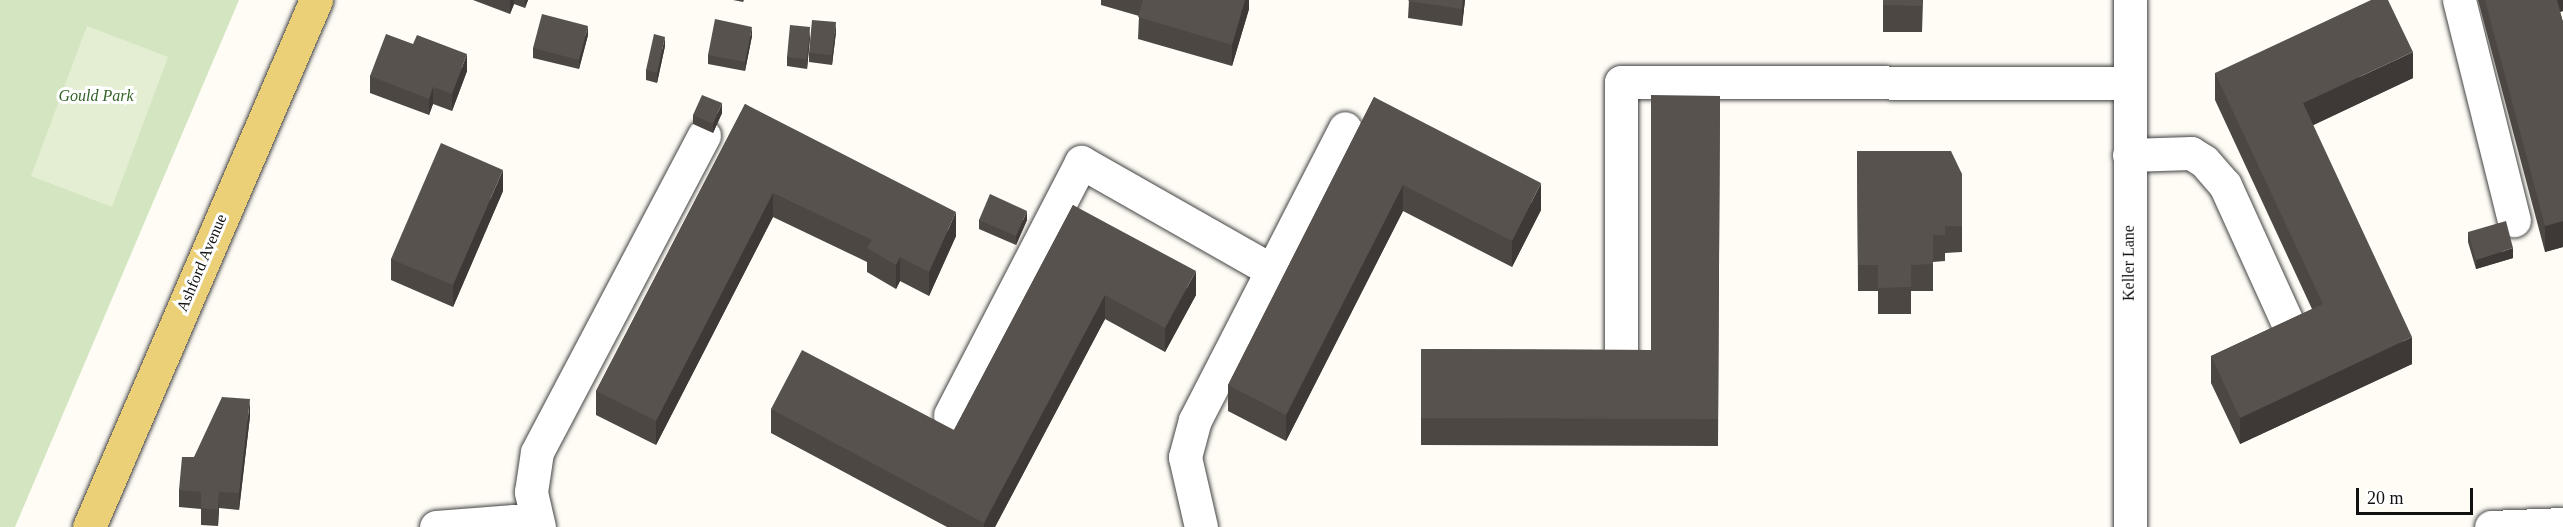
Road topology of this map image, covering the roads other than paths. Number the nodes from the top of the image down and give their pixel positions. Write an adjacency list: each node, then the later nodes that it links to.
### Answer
1 (316, 0): 14 (main road, Ashford Avenue)
2 (2130, 0): 4 (street, Keller Lane)
3 (2458, 0): 8 (street)
4 (2128, 83): 7 (street, Keller Lane); 11 (street)
5 (1345, 128): 9 (street)
6 (704, 135): 17 (street)
7 (2129, 155): 10 (street); 19 (street, Keller Lane)
8 (2514, 220)
9 (1271, 270): 12 (street); 18 (street)
10 (2292, 333)
11 (1622, 362)
12 (950, 416)
13 (2563, 524): 20 (street)
14 (89, 527)
15 (436, 527): 16 (street)
16 (520, 527)
17 (540, 527)
18 (1202, 527)
19 (2130, 527)
20 (2491, 527)

